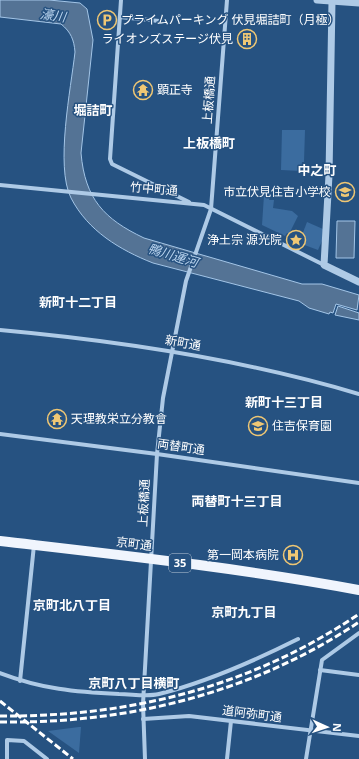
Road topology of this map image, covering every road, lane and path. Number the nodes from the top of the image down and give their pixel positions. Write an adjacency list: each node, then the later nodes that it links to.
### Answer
1 (121, 0): 6 (street)
2 (227, 0): 10 (street, 上板橋通)
3 (317, 0): 4 (street)
4 (332, 1): 5 (street); 11 (street)
5 (359, 3)
6 (120, 17): 7 (street); 9 (street)
7 (159, 20)
8 (0, 185): 9 (street, 竹中町通)
9 (191, 203): 10 (street, 竹中町通)
10 (211, 209): 11 (street, 竹中町通); 14 (street, 上板橋通)
11 (324, 265): 12 (street)
12 (359, 282)
13 (0, 330): 14 (street, 新町通)
14 (171, 350): 15 (street, 新町通); 17 (street, 上板橋通)
15 (359, 394)
16 (0, 434): 17 (street, 両替町通)
17 (156, 454): 18 (street, 両替町通); 21 (street, 上板橋通)
18 (359, 483)
19 (0, 541): 20 (main road, 京町通 / 35)
20 (34, 545): 21 (main road, 京町通 / 35); 28 (street)
21 (152, 559): 22 (main road, 京町通 / 35); 29 (street, 上板橋通)
22 (359, 590)
23 (359, 633): 25 (street)
24 (298, 639): 29 (street)
25 (320, 670): 27 (street); 32 (street)
26 (0, 673): 28 (street)
27 (359, 675)
28 (20, 681): 29 (street)
29 (144, 695): 30 (street, 上板橋通)
30 (143, 719): 31 (street, 道阿弥町通); 36 (street, 上板橋通)
31 (231, 721): 32 (street, 道阿弥町通); 37 (street)
32 (310, 730): 33 (street, 道阿弥町通); 38 (street)
33 (359, 736)
34 (7, 759): 35 (street)
35 (47, 759)
36 (144, 759)
37 (227, 759)
38 (306, 759)

